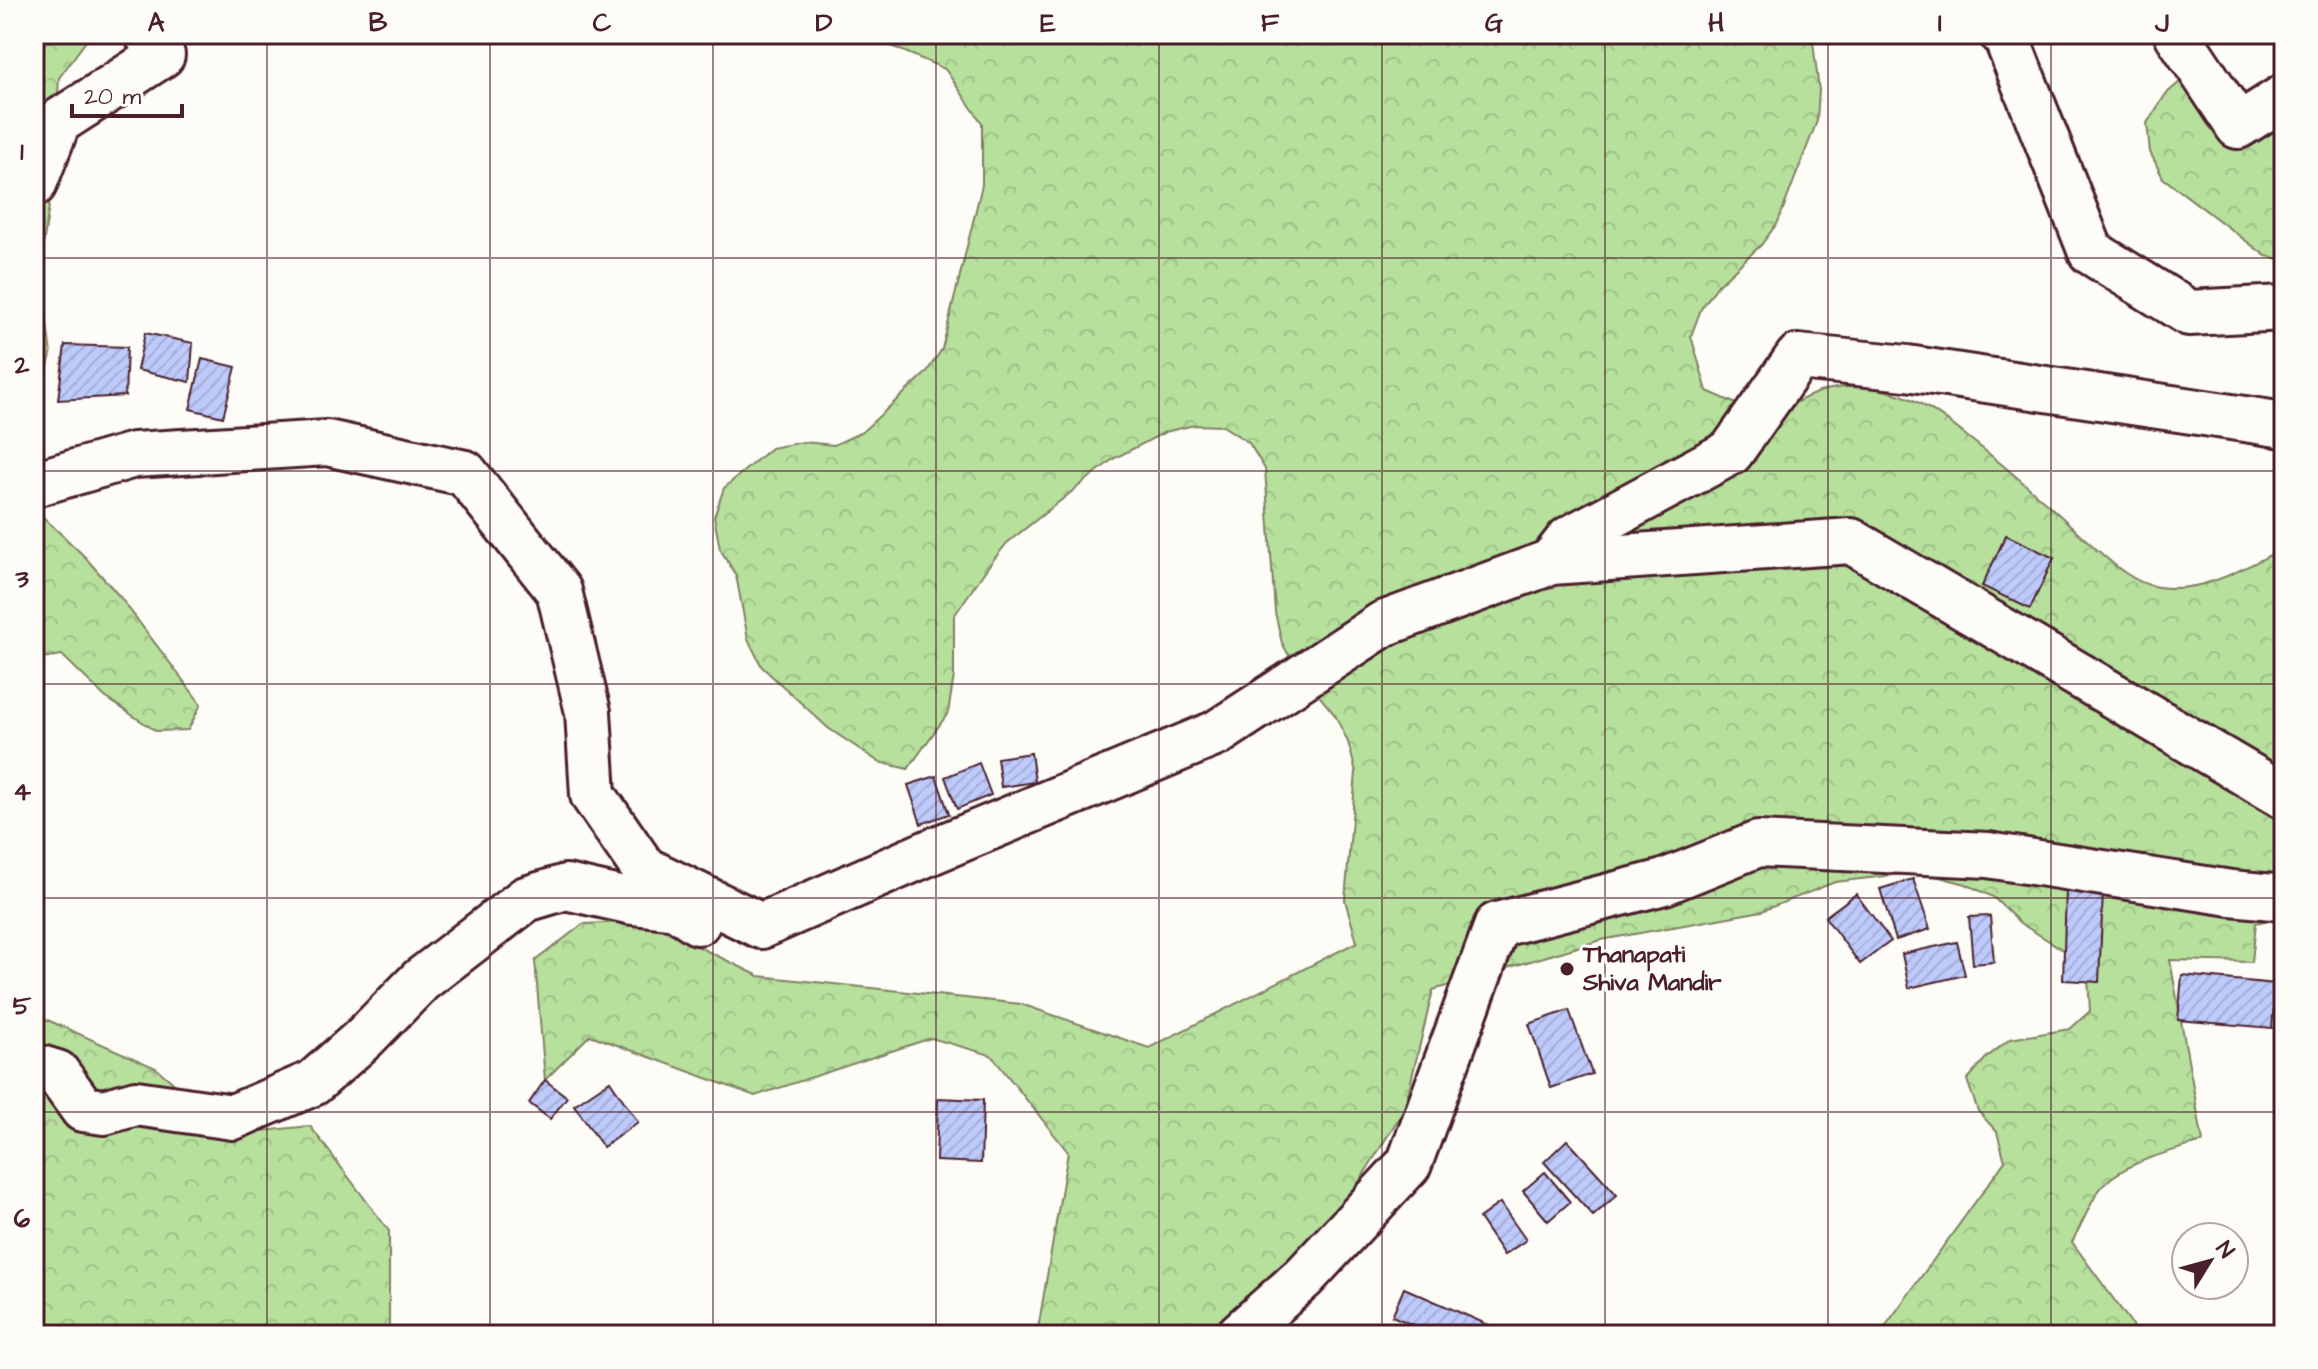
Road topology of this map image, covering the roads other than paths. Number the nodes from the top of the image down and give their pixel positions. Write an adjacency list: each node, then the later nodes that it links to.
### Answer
1 (147, 34): 5 (street)
2 (2002, 34): 6 (street)
3 (2177, 34): 4 (street)
4 (2284, 97)
5 (34, 184)
6 (2284, 308)
7 (2284, 425): 9 (street)
8 (34, 484): 12 (street)
9 (1551, 562): 10 (street); 12 (street)
10 (2284, 796)
11 (2284, 898): 14 (street)
12 (803, 908): 13 (street)
13 (34, 1066)
14 (1239, 1335)

